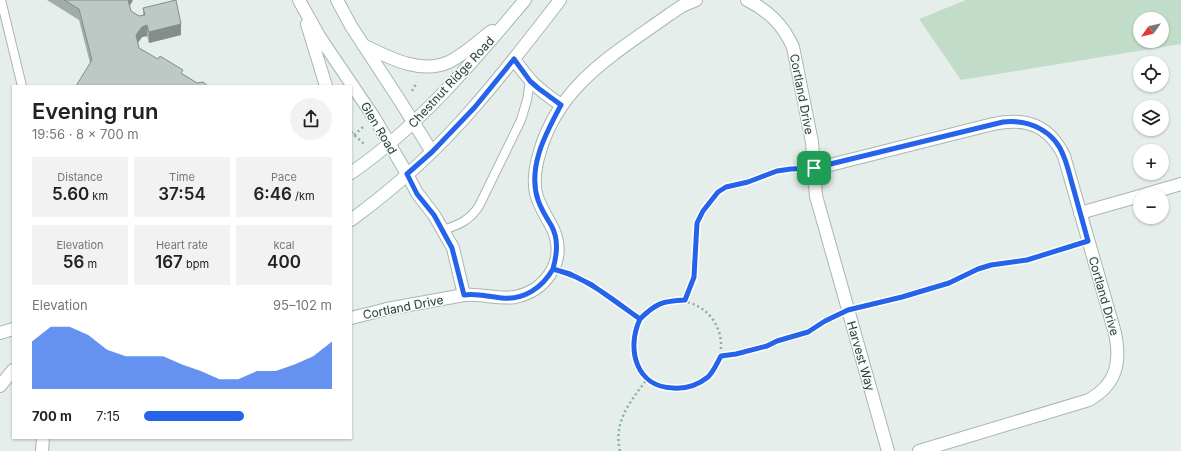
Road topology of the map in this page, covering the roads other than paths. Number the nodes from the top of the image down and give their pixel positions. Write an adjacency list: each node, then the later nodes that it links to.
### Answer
1 (1, 0): 12 (lane)
2 (336, 0): 9 (street)
3 (524, 0): 8 (street, Chestnut Ridge Road)
4 (560, 0): 10 (street)
5 (696, 0): 16 (street, Cortland Drive)
6 (747, 0): 20 (street, Cortland Drive)
7 (300, 2): 13 (street); 14 (street, Glen Road)
8 (509, 18): 9 (street); 17 (street, Chestnut Ridge Road)
9 (362, 44): 17 (street)
10 (514, 59): 11 (street); 19 (street)
11 (530, 81): 16 (street); 28 (lane)
12 (22, 85)
13 (326, 85)
14 (352, 85)
15 (352, 85): 18 (street, Glen Road)
16 (561, 105): 29 (street, Cortland Drive)
17 (414, 123): 18 (street, Chestnut Ridge Road); 19 (street)
18 (389, 144): 21 (street, Chestnut Ridge Road); 22 (street, Glen Road)
19 (432, 152): 22 (street)
20 (814, 168): 26 (street, Cortland Drive); 37 (street, Harvest Way)
21 (352, 172)
22 (407, 174): 27 (street); 28 (street, Glen Road)
23 (1181, 184): 24 (street)
24 (1167, 188)
25 (1133, 198): 26 (street)
26 (1080, 213): 38 (street, Cortland Drive)
27 (352, 219)
28 (443, 230): 29 (street, Glen Road)
29 (464, 295): 30 (street, Cortland Drive)
30 (352, 318)
31 (12, 329): 32 (street)
32 (0, 333)
33 (12, 371): 34 (street)
34 (0, 386)
35 (43, 439): 36 (street)
36 (42, 451)
37 (888, 451)
38 (919, 451)

